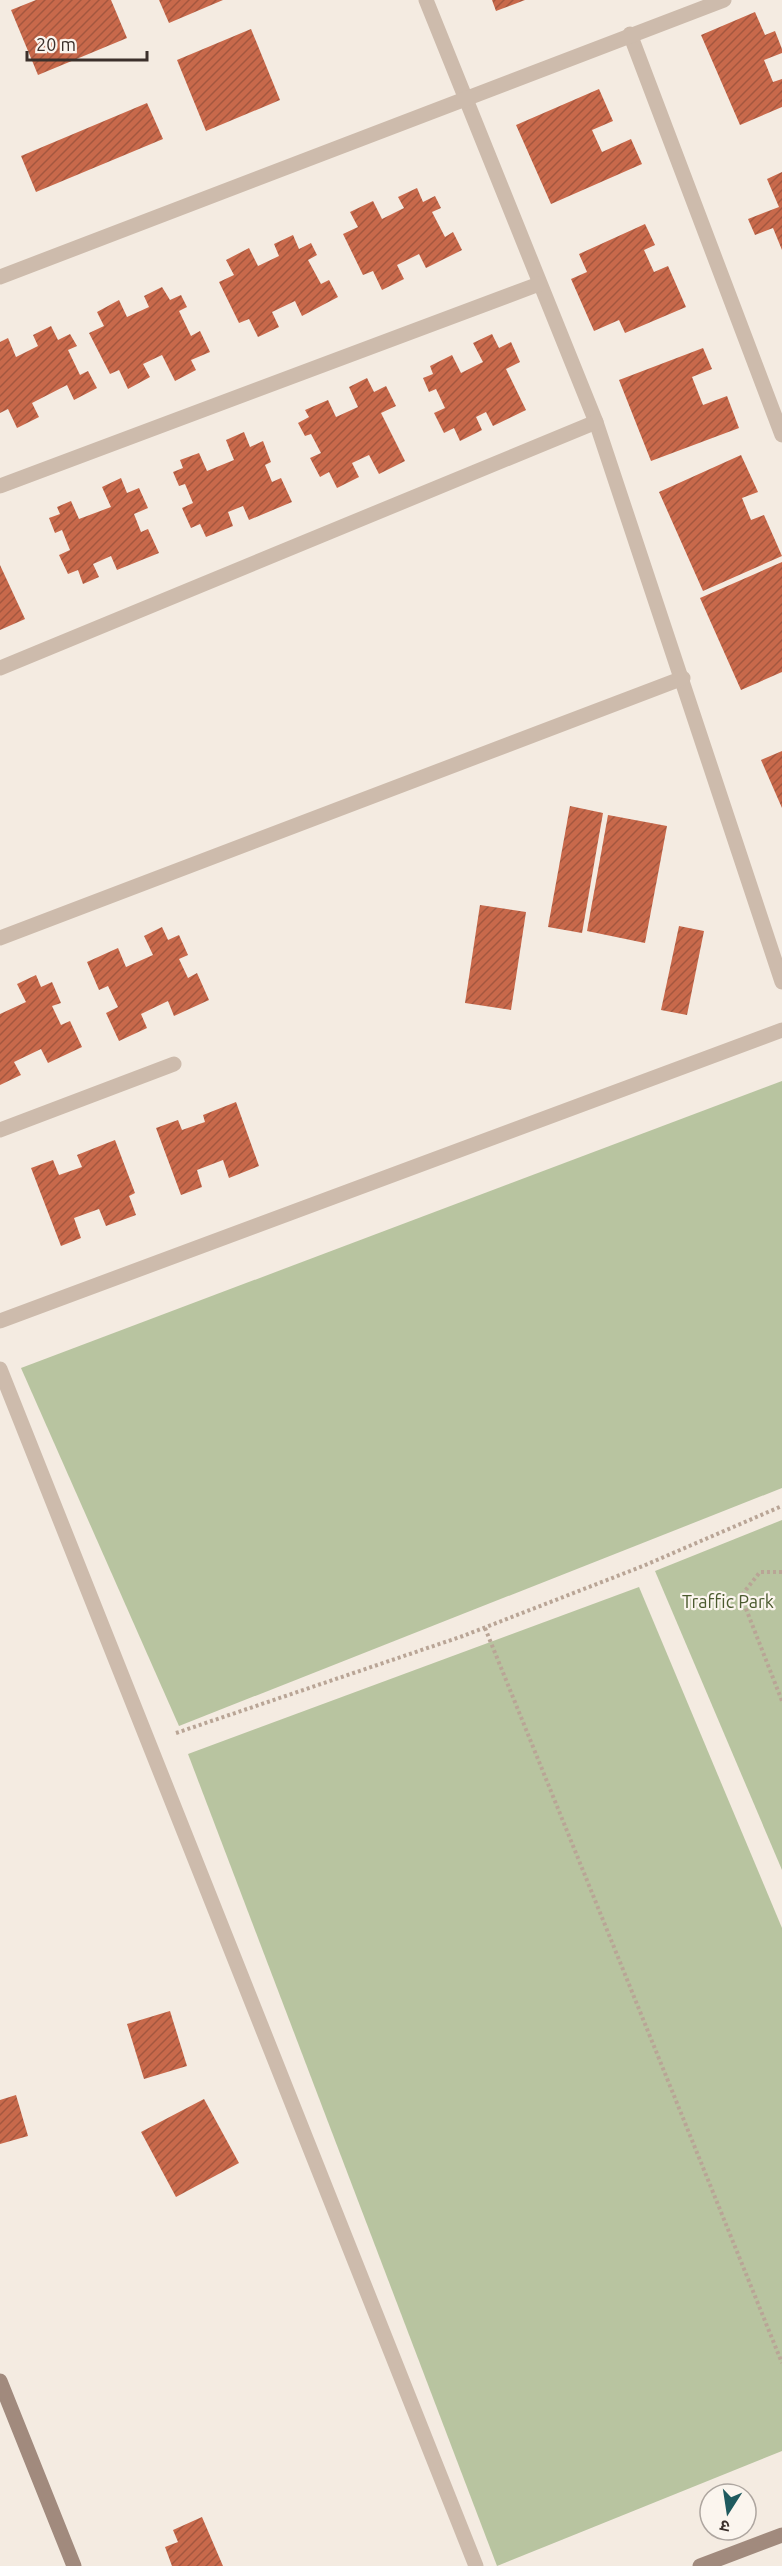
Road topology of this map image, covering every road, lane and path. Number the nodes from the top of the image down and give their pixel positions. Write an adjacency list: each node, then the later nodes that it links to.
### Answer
1 (426, 0): 4 (street)
2 (724, 0): 3 (street)
3 (630, 34): 4 (street); 8 (street)
4 (465, 98): 5 (street); 6 (street)
5 (0, 277)
6 (539, 284): 7 (street); 9 (street)
7 (596, 422): 10 (street); 11 (street)
8 (782, 435)
9 (0, 486)
10 (0, 668)
11 (683, 678): 12 (street); 13 (street)
12 (0, 938)
13 (782, 982)
14 (782, 1030): 17 (street)
15 (174, 1064): 16 (street)
16 (0, 1130)
17 (0, 1321)
18 (0, 1369): 23 (street)
19 (782, 1506): 21 (path)
20 (782, 1572): 22 (path)
21 (485, 1628): 23 (path); 24 (path)
22 (782, 1701)
23 (149, 1742): 28 (street)
24 (782, 2363)
25 (0, 2381): 27 (main road)
26 (782, 2535): 29 (main road)
27 (74, 2566)
28 (476, 2566)
29 (700, 2566)

